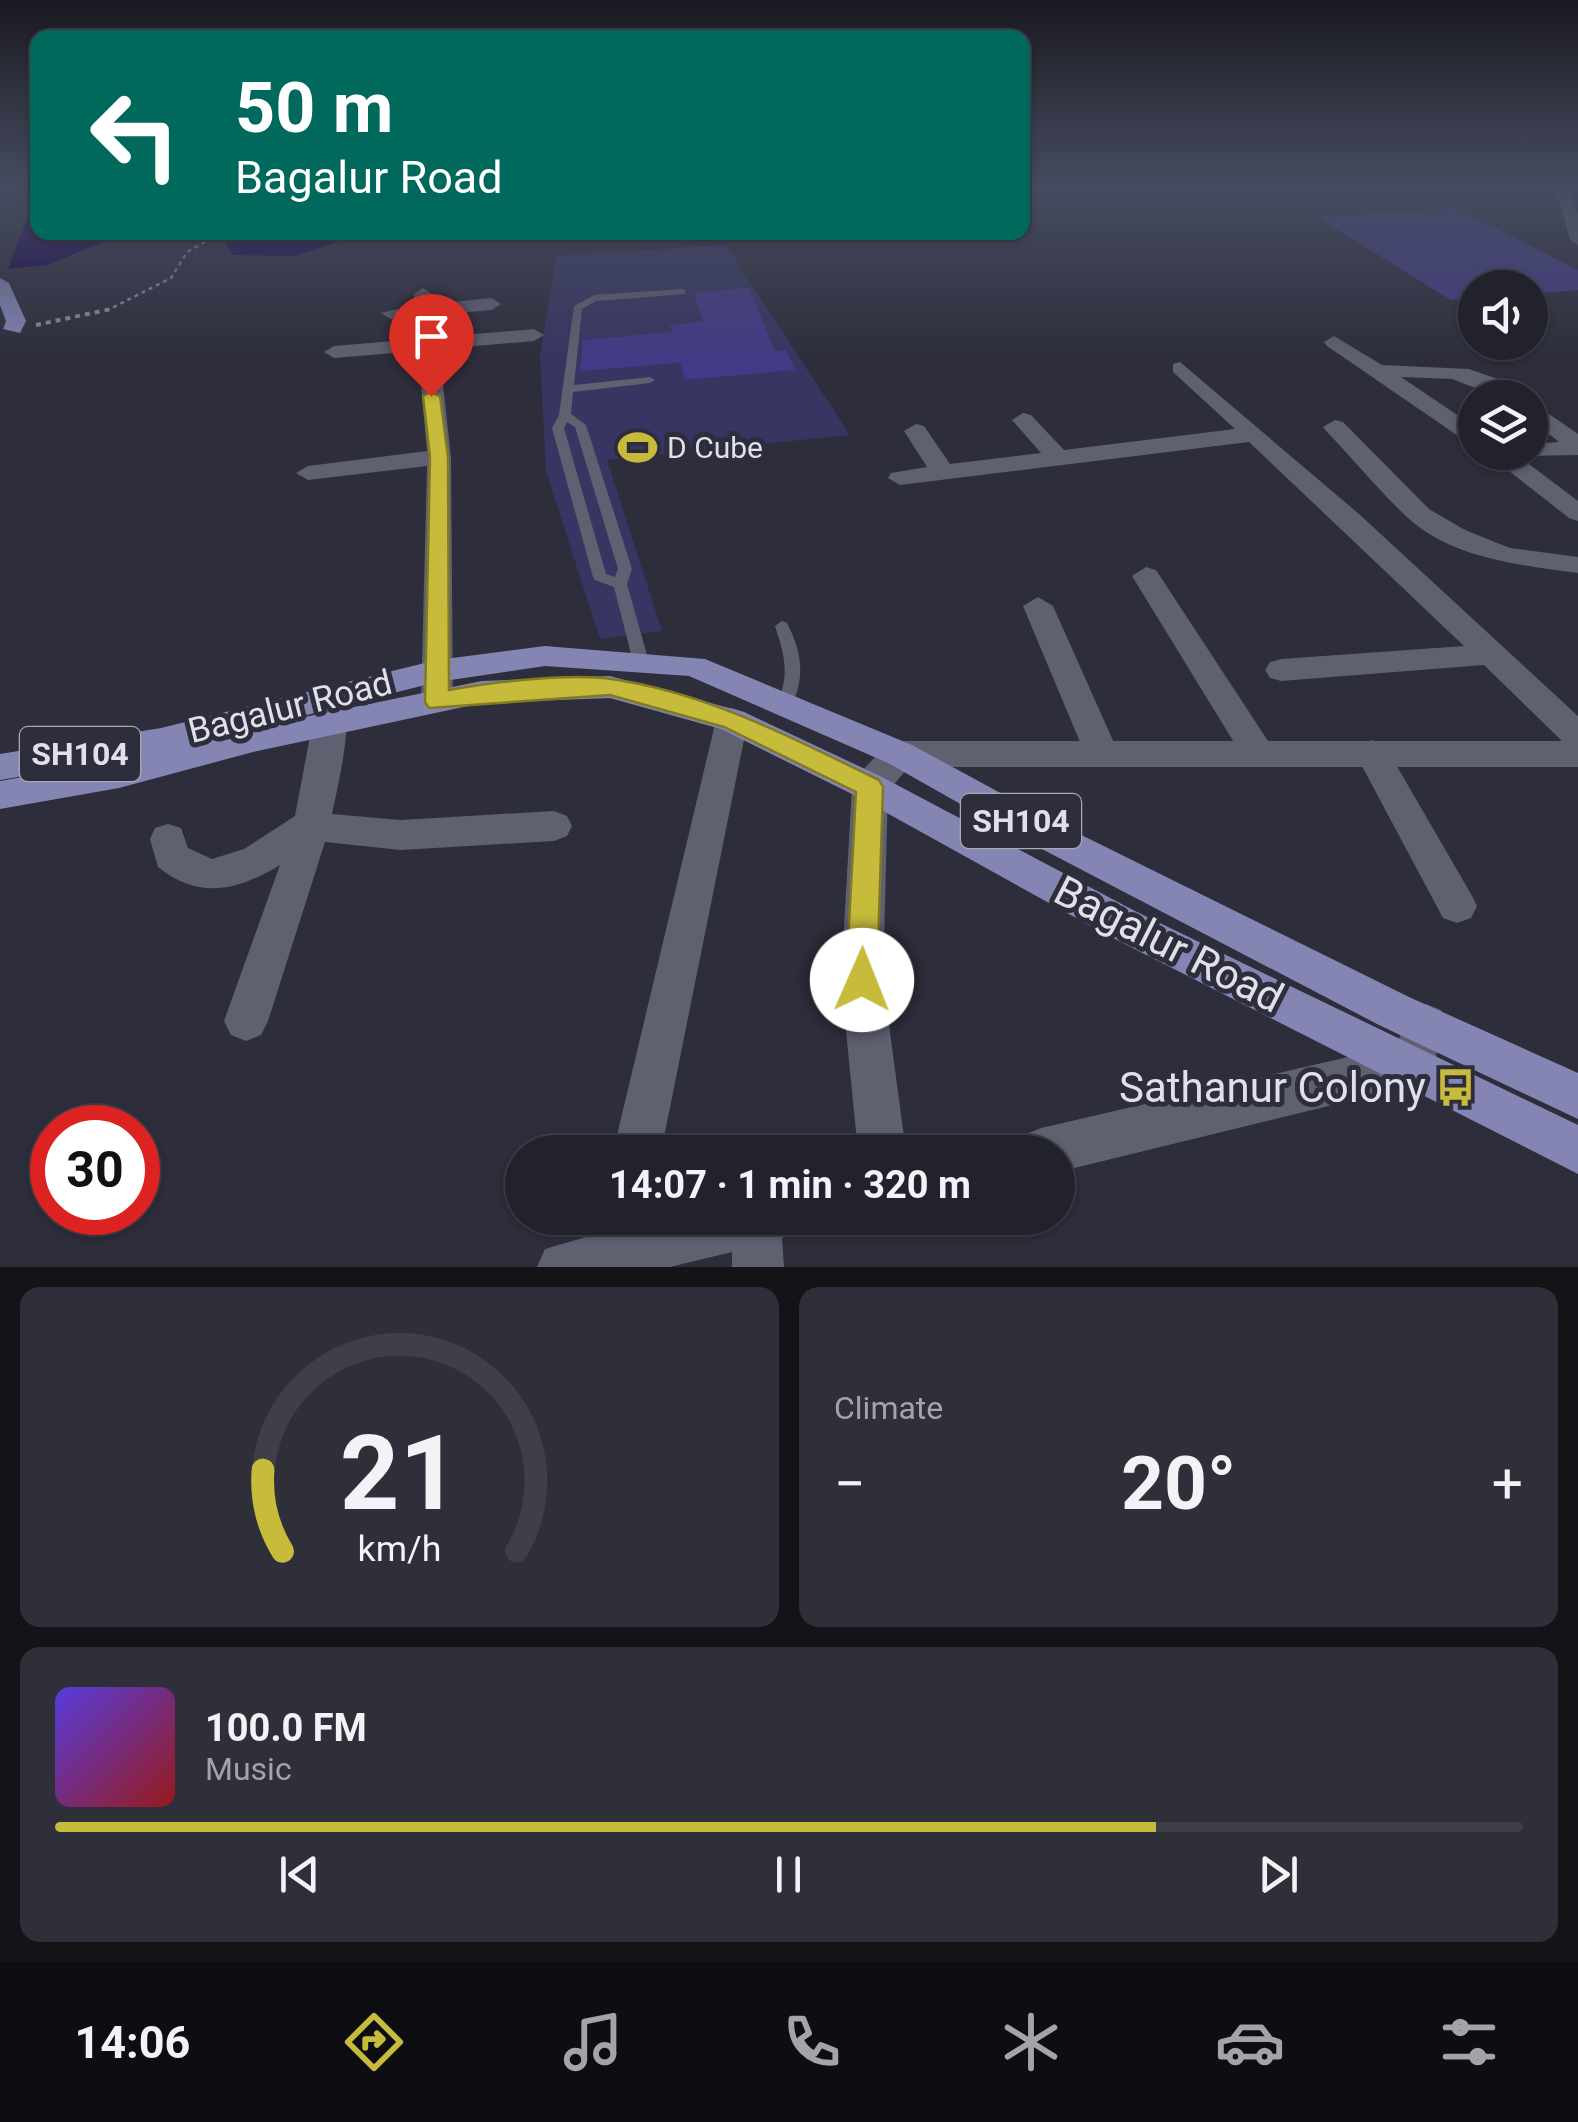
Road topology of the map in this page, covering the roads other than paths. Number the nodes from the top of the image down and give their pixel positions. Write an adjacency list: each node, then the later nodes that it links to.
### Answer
1 (0, 284): 6 (main road)
2 (682, 292): 16 (lane)
3 (424, 302): 4 (street); 5 (street); 9 (street)
4 (492, 304)
5 (391, 313)
6 (3, 327): 10 (main road)
7 (534, 335): 9 (street)
8 (1334, 342): 13 (street)
9 (426, 344): 11 (street); 28 (street)
10 (0, 347)
11 (334, 352)
12 (1180, 368): 25 (street)
13 (1381, 372): 15 (street); 22 (street)
14 (650, 380): 16 (lane)
15 (1486, 380)
16 (569, 389): 17 (lane)
17 (564, 415): 37 (lane); 37 (lane)
18 (1548, 416): 20 (street)
19 (1023, 420): 29 (street)
20 (1578, 421)
21 (1548, 423): 26 (street)
22 (1458, 425)
23 (1334, 427): 35 (street)
24 (916, 431): 32 (street)
25 (1254, 434): 29 (street); 40 (street)
26 (1578, 447): 27 (street)
27 (1548, 450)
28 (439, 457): 31 (street); 43 (street)
29 (1059, 458): 32 (street)
30 (1526, 470): 34 (street)
31 (308, 473)
32 (943, 473): 33 (street)
33 (900, 478)
34 (1578, 512)
35 (1578, 565)
36 (1146, 576): 51 (street)
37 (620, 584): 41 (lane)
38 (1038, 606): 50 (street)
39 (782, 626): 44 (lane)
40 (1491, 654): 42 (street); 47 (street)
41 (641, 662): 43 (main road, Bagalur Road / SH104); 44 (main road, Bagalur Road / SH104)
42 (1282, 670)
43 (437, 686): 45 (main road, Bagalur Road / SH104); 46 (main road, Bagalur Road / SH104)
44 (784, 704): 49 (main road, Bagalur Road / SH104)
45 (330, 709): 53 (main road, Bagalur Road / SH104); 55 (main road, Bagalur Road / SH104); 56 (street)
46 (732, 720): 54 (main road, Bagalur Road / SH104); 63 (street)
47 (1578, 736)
48 (1372, 753): 51 (street); 52 (street); 59 (street)
49 (900, 754): 50 (street); 54 (street); 61 (main road, Bagalur Road / SH104)
50 (1102, 754): 51 (street)
51 (1258, 754)
52 (1578, 754)
53 (0, 768)
54 (870, 787): 61 (main road, Bagalur Road / SH104); 64 (street)
55 (0, 795)
56 (308, 826): 57 (street); 58 (street); 60 (street)
57 (554, 826)
58 (168, 839)
59 (1456, 906)
60 (246, 1021)
61 (1419, 1044): 62 (main road, Bagalur Road / SH104); 65 (street); 66 (main road, Bagalur Road / SH104)
62 (1578, 1096)
63 (641, 1135)
64 (880, 1135)
65 (1075, 1142)
66 (1578, 1150)
67 (621, 1235): 68 (street)
68 (563, 1267)

